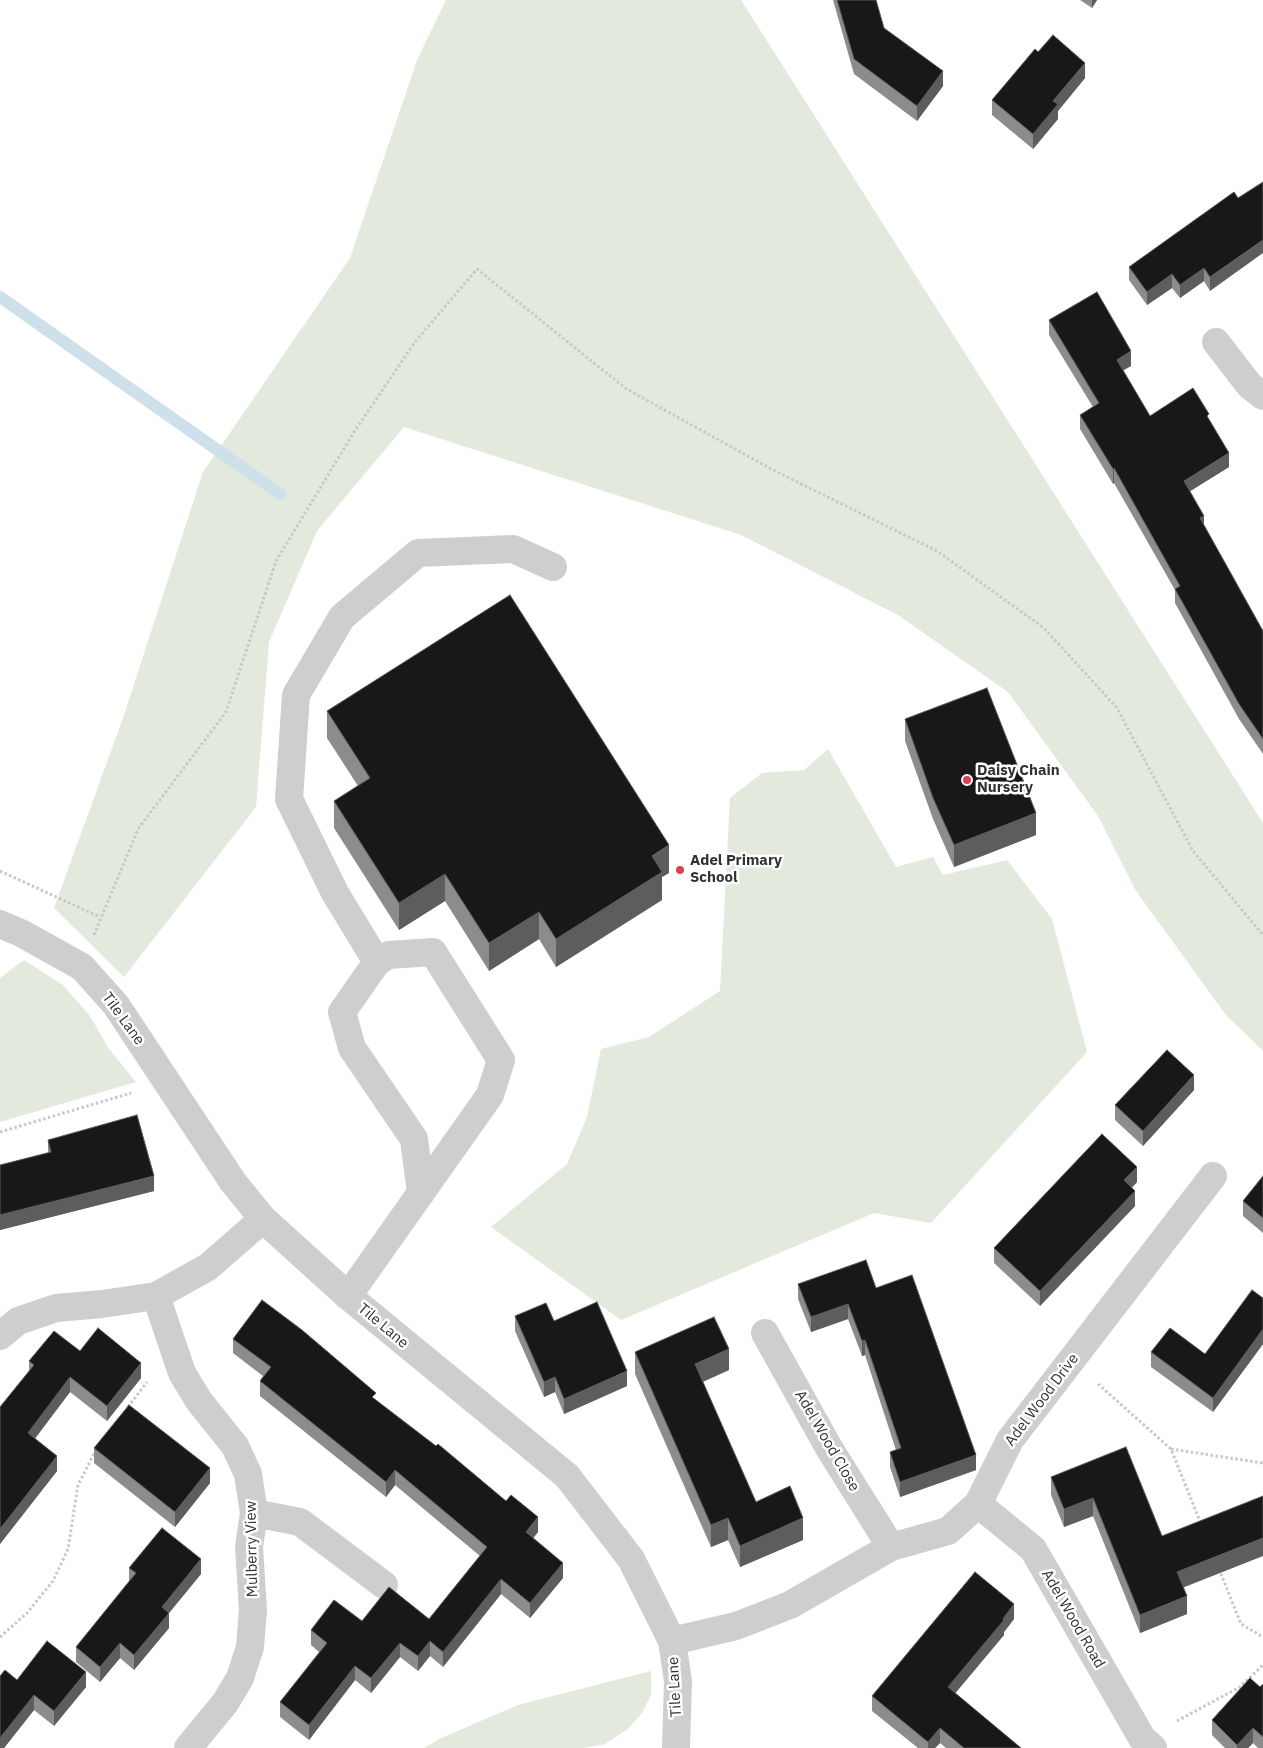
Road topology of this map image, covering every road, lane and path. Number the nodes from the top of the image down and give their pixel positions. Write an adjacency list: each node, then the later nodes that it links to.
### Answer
1 (1216, 342): 2 (street)
2 (1263, 396)
3 (553, 567): 8 (street)
4 (0, 871): 5 (path)
5 (100, 917): 7 (path); 9 (path)
6 (11, 928): 9 (street, Tile Lane)
7 (1263, 935)
8 (376, 962): 13 (street); 13 (street)
9 (82, 967): 10 (street, Tile Lane)
10 (168, 1082): 11 (path); 14 (street, Tile Lane)
11 (0, 1132)
12 (1213, 1176): 20 (street, Adel Wood Drive)
13 (421, 1193): 16 (street)
14 (263, 1219): 15 (street); 16 (street, Tile Lane)
15 (156, 1296): 18 (street); 19 (street, Mulberry View)
16 (348, 1296): 33 (street, Tile Lane)
17 (765, 1334): 28 (street, Adel Wood Close)
18 (0, 1336)
19 (173, 1348): 21 (path); 26 (street, Mulberry View)
20 (1072, 1360): 23 (path); 25 (street, Adel Wood Drive)
21 (127, 1408)
22 (99, 1445): 31 (path)
23 (1171, 1449): 24 (path); 27 (path)
24 (1263, 1463)
25 (978, 1504): 28 (street, Adel Wood Drive); 35 (street, Adel Wood Road)
26 (254, 1513): 30 (street); 36 (street, Mulberry View)
27 (1204, 1532)
28 (891, 1548): 33 (street, Adel Wood Drive)
29 (1216, 1560): 32 (path)
30 (384, 1585)
31 (0, 1637)
32 (1263, 1637)
33 (672, 1641): 37 (street, Tile Lane)
34 (1263, 1664): 35 (path)
35 (1147, 1743)
36 (188, 1748)
37 (676, 1748)

